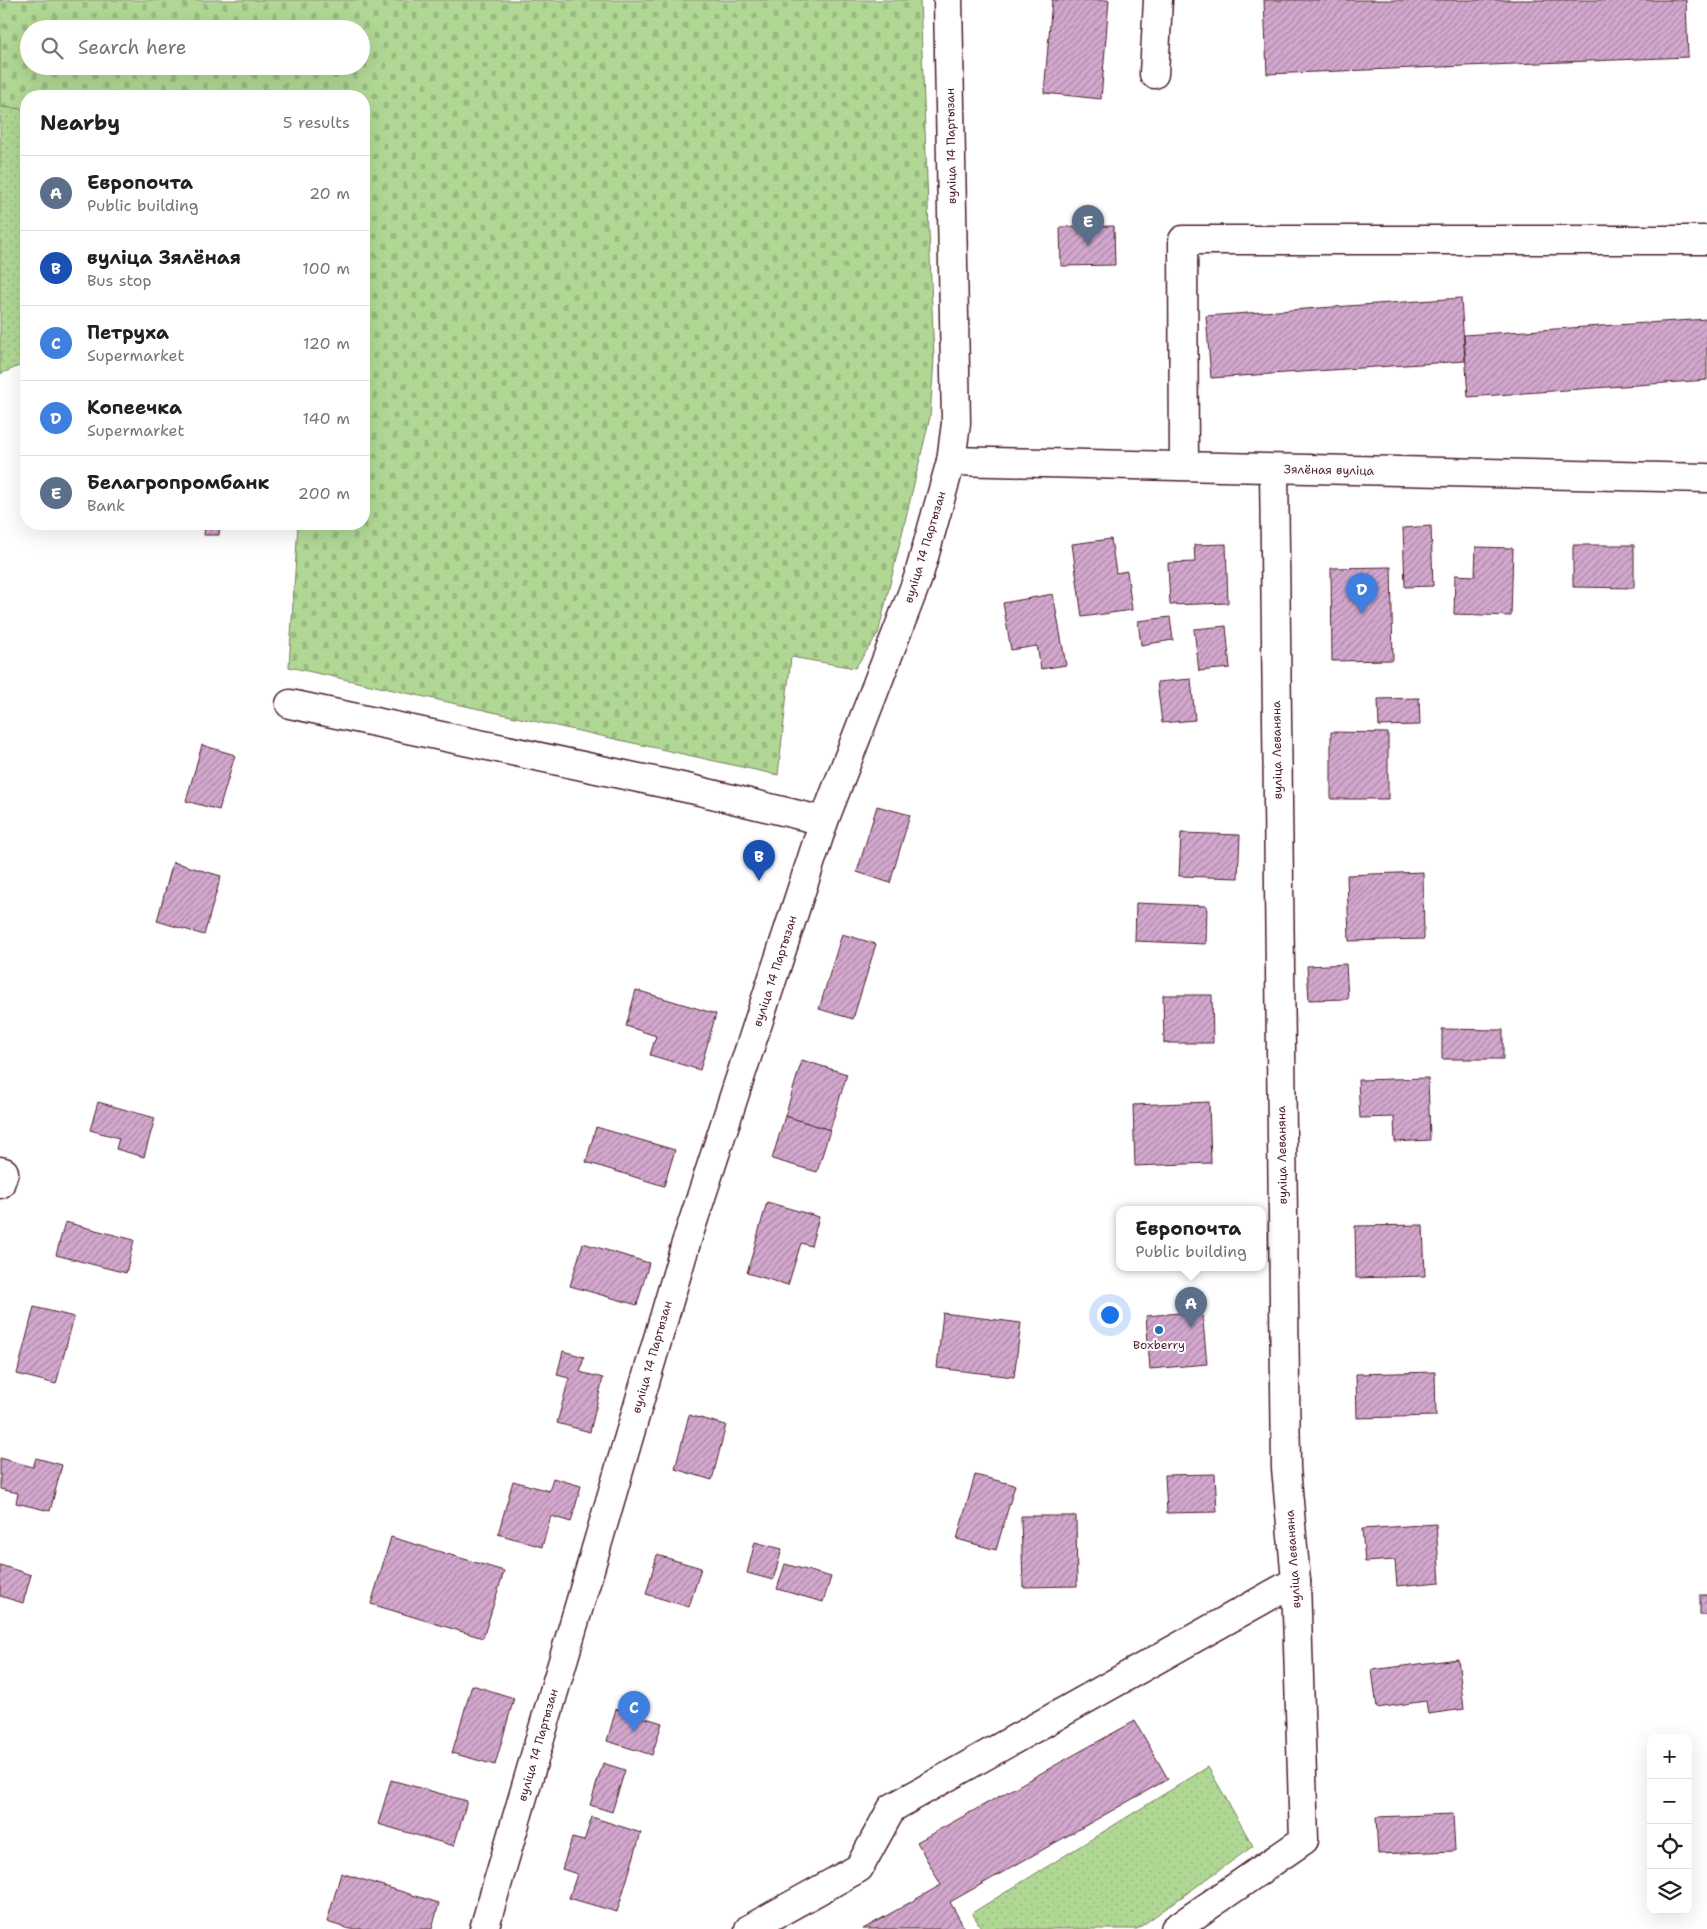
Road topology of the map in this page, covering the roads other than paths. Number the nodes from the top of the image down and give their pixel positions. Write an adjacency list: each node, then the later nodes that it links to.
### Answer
1 (948, 0): 5 (main road, вуліца 14 Партызан)
2 (1158, 0): 3 (main road)
3 (1154, 74)
4 (1707, 240): 6 (main road)
5 (951, 461): 6 (main road, Зялёная вуліца); 10 (main road, вуліца 14 Партызан)
6 (1184, 465): 7 (main road, Зялёная вуліца)
7 (1274, 469): 8 (main road, Зялёная вуліца); 11 (main road, вуліца Леваняна)
8 (1707, 478)
9 (290, 704): 10 (main road)
10 (824, 821): 12 (main road, вуліца 14 Партызан)
11 (1296, 1581): 13 (main road); 14 (main road, вуліца Леваняна)
12 (484, 1929)
13 (749, 1929)
14 (1175, 1929)

